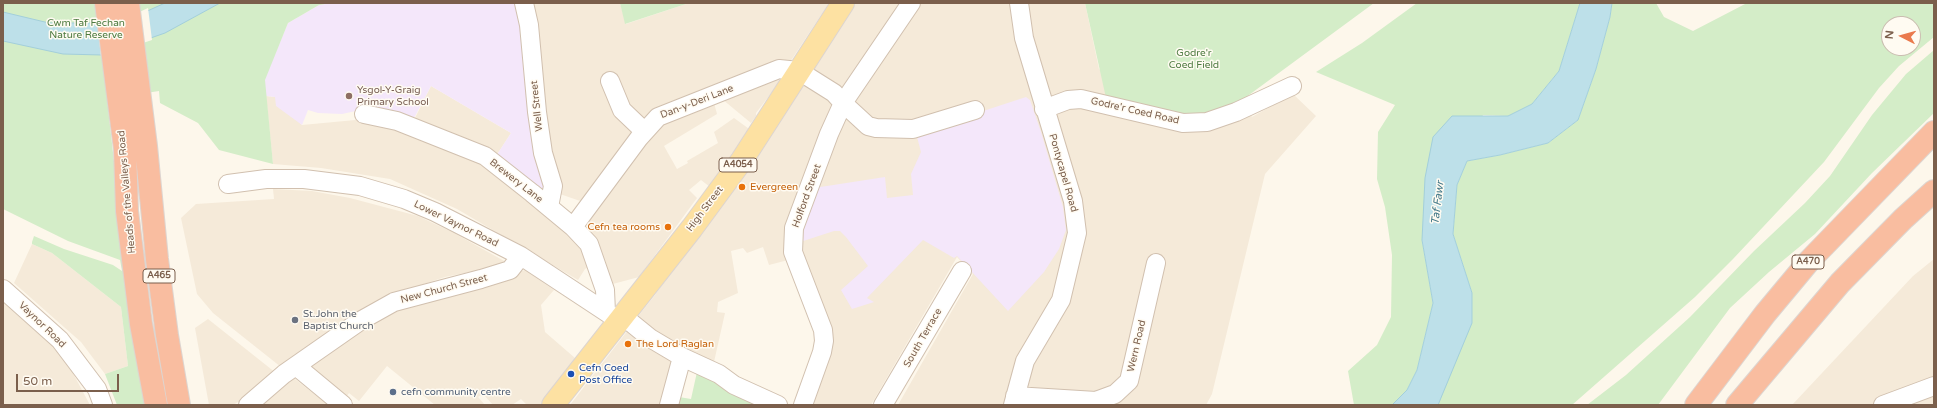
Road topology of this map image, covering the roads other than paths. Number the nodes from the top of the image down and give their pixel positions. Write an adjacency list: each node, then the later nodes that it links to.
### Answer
1 (106, 3): 30 (highway, Heads of the Valleys Road / A465)
2 (128, 3): 31 (highway, A465)
3 (524, 3): 18 (street, Well Street)
4 (843, 3): 7 (main road, High Street / A4054)
5 (912, 3): 10 (street, Holford Street)
6 (1019, 3): 12 (street, Pontycapel Road)
7 (799, 71): 10 (street); 14 (street, Dan-y-Deri Lane); 24 (main road, High Street / A4054)
8 (610, 81): 14 (street)
9 (1292, 86): 12 (street, Godre'r Coed Road)
10 (843, 103): 11 (street); 37 (street, Holford Street)
11 (965, 108)
12 (1044, 109): 28 (street, Pontycapel Road)
13 (364, 114): 18 (street, Brewery Lane)
14 (644, 131): 19 (street, Dan-y-Deri Lane)
15 (1934, 132): 39 (highway, A470)
16 (228, 184): 20 (street, Lower Vaynor Road)
17 (1934, 191): 40 (highway)
18 (549, 207): 19 (street, Brewery Lane)
19 (574, 227): 24 (street, Brewery Lane)
20 (521, 256): 24 (street, Lower Vaynor Road); 26 (street, New Church Street)
21 (1156, 263): 28 (street, Wern Road)
22 (962, 271): 38 (street, South Terrace)
23 (3, 289): 29 (street, Vaynor Road)
24 (613, 315): 25 (street, Lower Vaynor Road); 34 (main road, High Street / A4054)
25 (682, 357): 35 (street); 36 (street, Lower Vaynor Road)
26 (296, 366): 32 (street, New Church Street); 33 (street)
27 (1934, 386): 41 (street)
28 (1014, 400)
29 (103, 405)
30 (156, 405)
31 (179, 405)
32 (248, 405)
33 (343, 405)
34 (553, 405)
35 (669, 405)
36 (778, 405)
37 (803, 405)
38 (883, 405)
39 (1696, 405)
40 (1737, 405)
41 (1883, 405)

